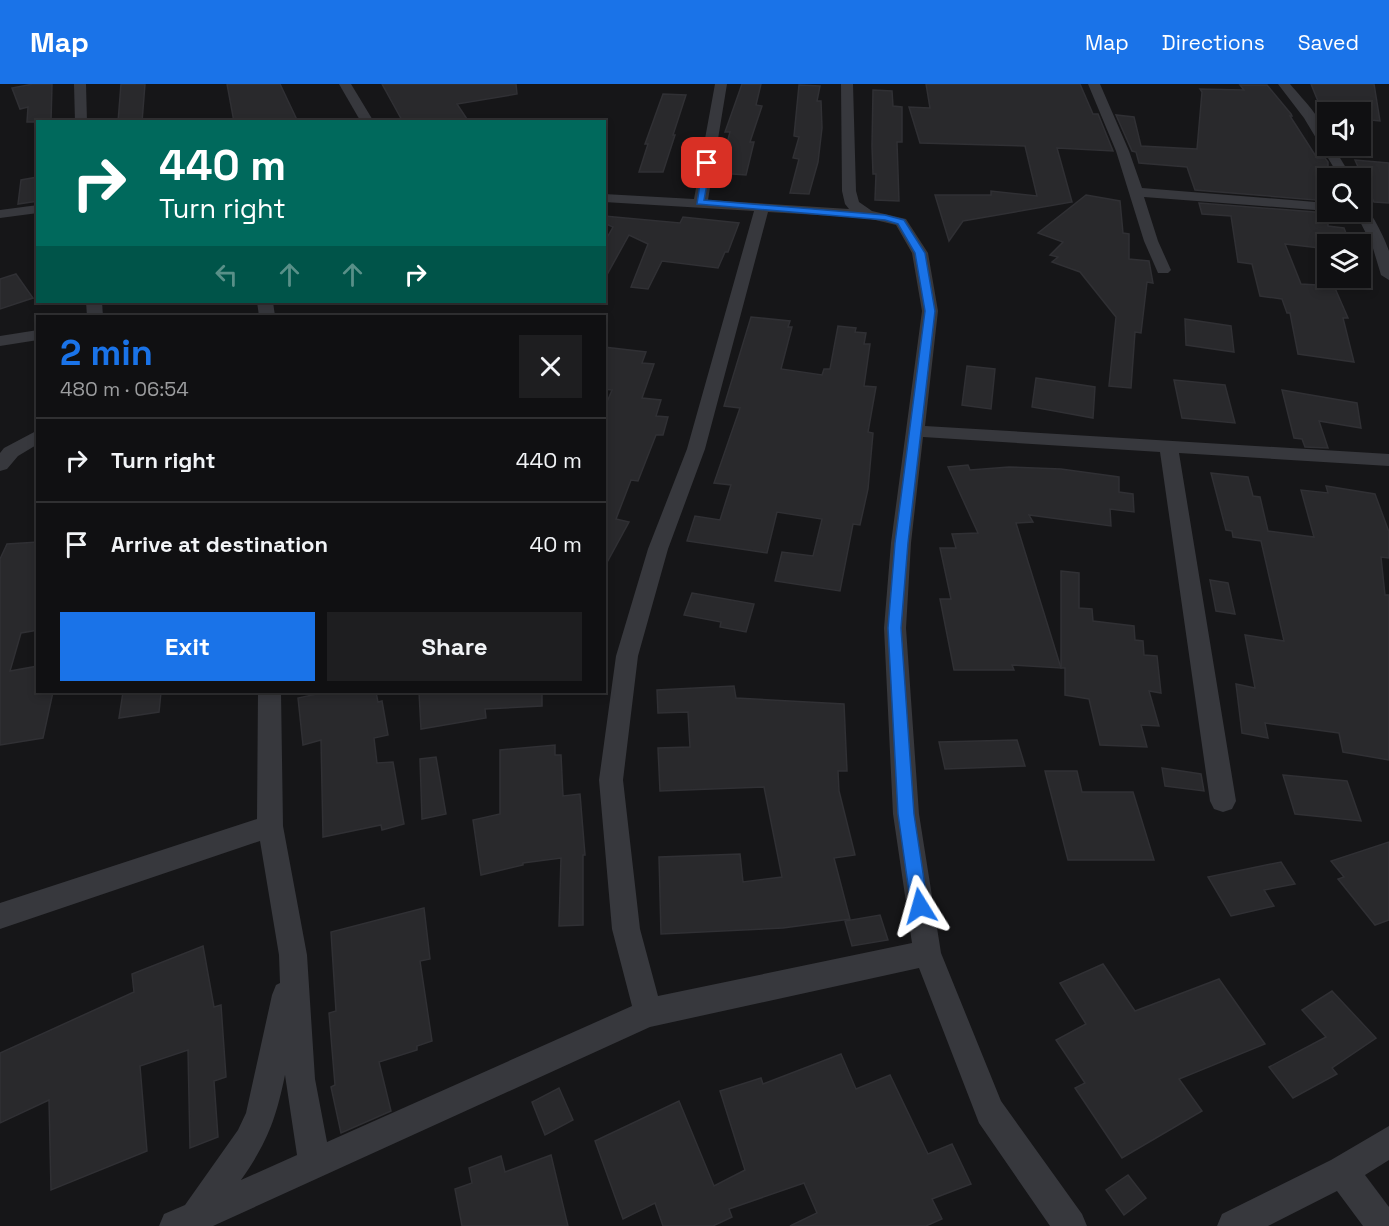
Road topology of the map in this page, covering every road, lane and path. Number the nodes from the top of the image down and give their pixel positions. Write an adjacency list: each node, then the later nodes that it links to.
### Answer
1 (80, 84): 7 (street)
2 (345, 84): 8 (street)
3 (721, 84): 12 (street)
4 (848, 84): 17 (street)
5 (1094, 84): 10 (street)
6 (1284, 84): 9 (street)
7 (81, 120)
8 (367, 120)
9 (1340, 168)
10 (1136, 192): 13 (street); 21 (street)
11 (606, 198): 12 (street)
12 (700, 203): 14 (street)
13 (1317, 206)
14 (762, 208): 17 (street); 36 (street)
15 (36, 209): 16 (street)
16 (0, 214)
17 (867, 214): 25 (street)
18 (1368, 222): 19 (street)
19 (1371, 227): 20 (street); 22 (street)
20 (1389, 228)
21 (1163, 270)
22 (1389, 275)
23 (36, 334): 24 (street)
24 (0, 341)
25 (915, 431): 27 (street); 34 (street)
26 (36, 437): 29 (street)
27 (1168, 447): 28 (street); 31 (street)
28 (1389, 460)
29 (0, 465)
30 (269, 693): 32 (street)
31 (1223, 801)
32 (270, 826): 33 (street); 35 (street)
33 (0, 916)
34 (927, 952): 36 (street); 41 (street)
35 (293, 955): 38 (street); 40 (street)
36 (648, 1013): 38 (street)
37 (1389, 1142): 39 (street)
38 (315, 1164): 40 (street)
39 (1342, 1172): 42 (street); 43 (street)
40 (187, 1220)
41 (1070, 1226)
42 (1234, 1226)
43 (1383, 1226)

